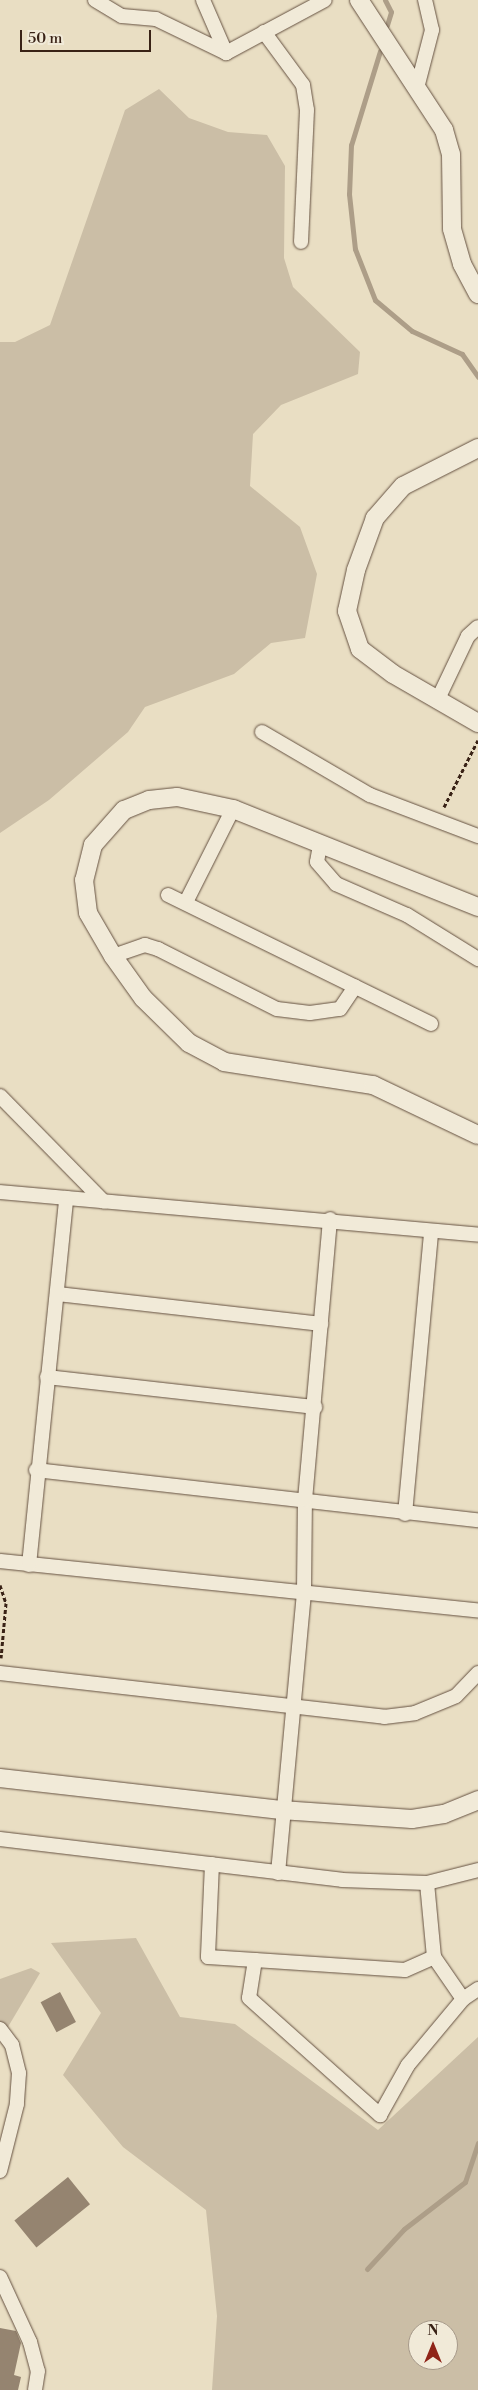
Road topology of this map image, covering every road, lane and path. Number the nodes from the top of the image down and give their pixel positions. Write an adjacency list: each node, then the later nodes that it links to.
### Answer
1 (95, 0): 7 (street)
2 (203, 0): 7 (street)
3 (325, 0): 6 (street)
4 (359, 0): 8 (street)
5 (425, 0): 8 (street)
6 (264, 32): 7 (street); 9 (street)
7 (226, 53)
8 (417, 88): 10 (street)
9 (301, 242)
10 (478, 294)
11 (478, 448): 13 (street)
12 (478, 627): 13 (street)
13 (436, 701): 14 (street)
14 (478, 722)
15 (262, 732): 18 (street)
16 (478, 740): 18 (path)
17 (232, 809): 20 (street); 22 (street); 24 (street)
18 (438, 819): 19 (street)
19 (478, 836)
20 (320, 845): 23 (street); 25 (street)
21 (168, 895): 22 (street)
22 (186, 902): 26 (street)
23 (478, 907)
24 (113, 956): 26 (street); 29 (street)
25 (478, 959)
26 (354, 987): 27 (street)
27 (431, 1024)
28 (0, 1096): 32 (street)
29 (478, 1135)
30 (0, 1192): 31 (street)
31 (66, 1198): 32 (street); 36 (street)
32 (104, 1202): 33 (street)
33 (330, 1219): 34 (street); 37 (street)
34 (431, 1233): 35 (street); 42 (street)
35 (478, 1235)
36 (58, 1294): 37 (street); 38 (street)
37 (321, 1324): 39 (street)
38 (47, 1377): 39 (street); 40 (street)
39 (314, 1407): 41 (street)
40 (36, 1470): 41 (street); 45 (street)
41 (305, 1500): 42 (street); 47 (street)
42 (405, 1514): 43 (street)
43 (478, 1520)
44 (0, 1561): 45 (street)
45 (29, 1564): 47 (street)
46 (0, 1584): 49 (path)
47 (304, 1591): 48 (street); 51 (street)
48 (478, 1610)
49 (0, 1671): 51 (street)
50 (478, 1673): 51 (street)
51 (293, 1705): 54 (street)
52 (0, 1778): 54 (street)
53 (478, 1800): 54 (street)
54 (281, 1810): 58 (street)
55 (0, 1839): 56 (street)
56 (212, 1864): 58 (street); 61 (street)
57 (478, 1870): 59 (street)
58 (278, 1873): 59 (street)
59 (427, 1883): 60 (street)
60 (434, 1957): 61 (street); 63 (street)
61 (255, 1960): 63 (street)
62 (478, 1989): 63 (street)
63 (464, 1999)
64 (0, 2029): 65 (street)
65 (0, 2171)
66 (0, 2277): 67 (street)
67 (35, 2390)

